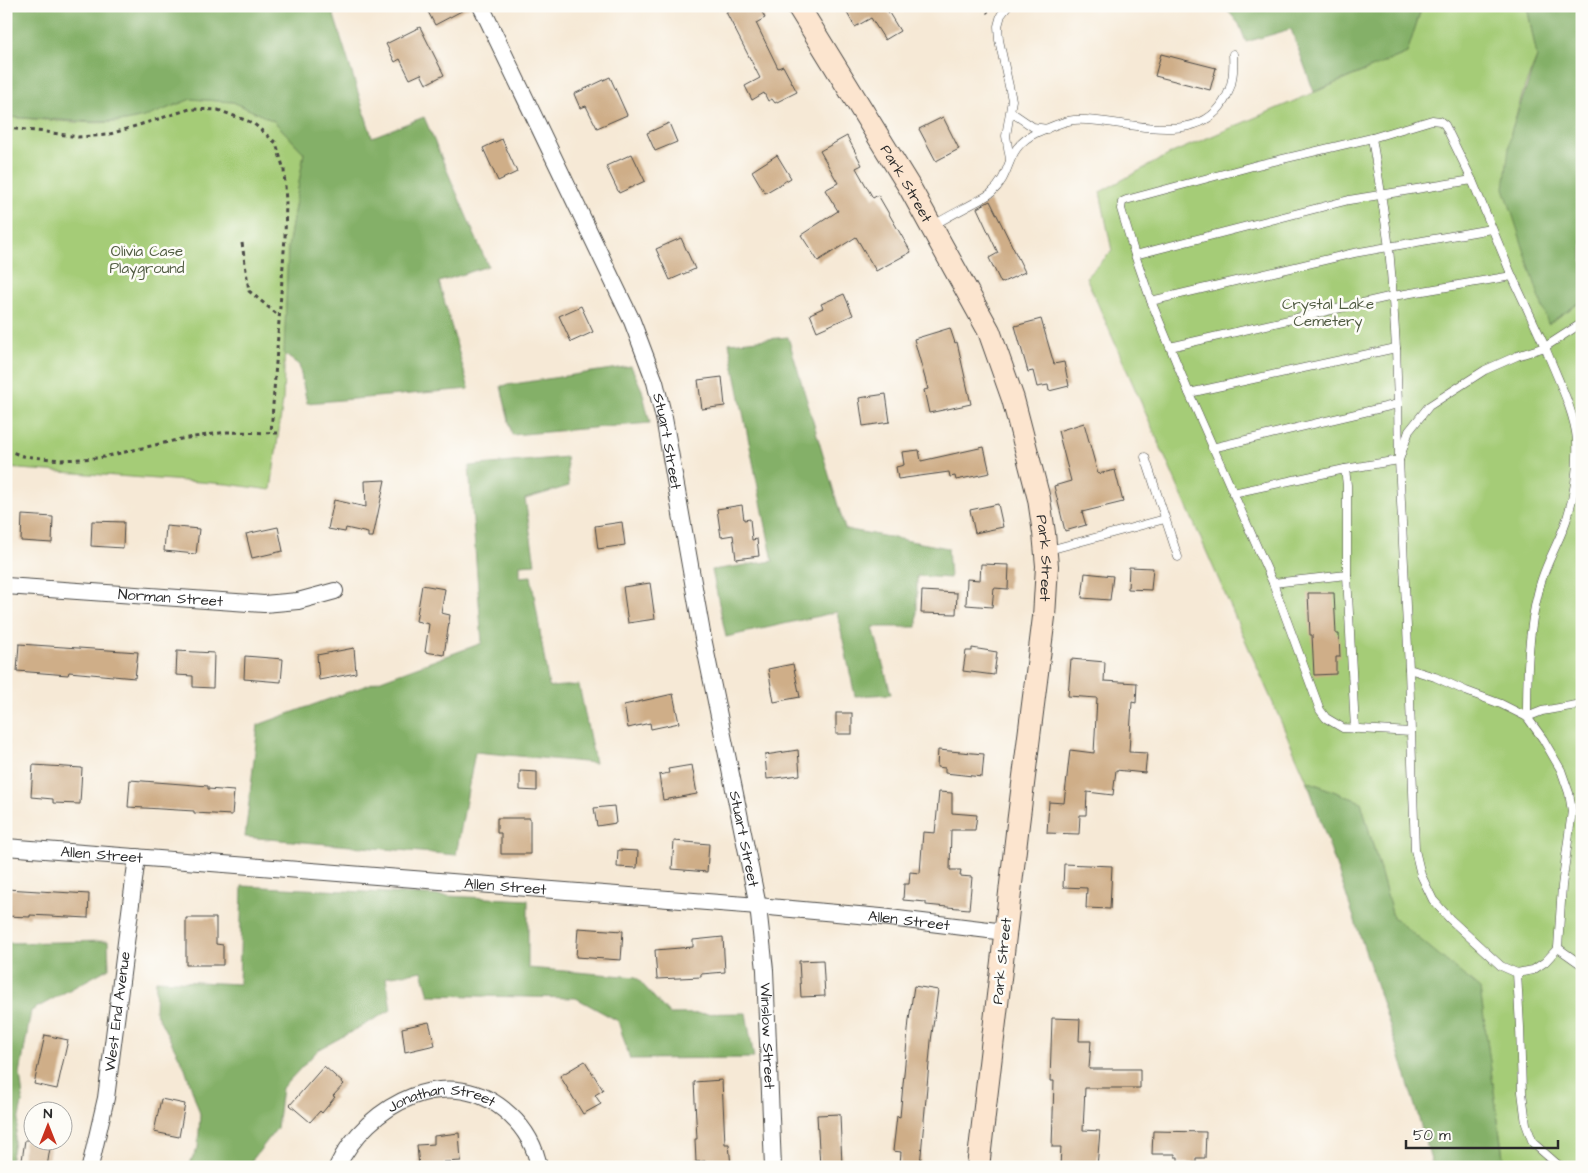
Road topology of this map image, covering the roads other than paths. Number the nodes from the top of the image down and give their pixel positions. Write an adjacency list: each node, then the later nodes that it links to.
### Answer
1 (798, 6): 11 (street, Park Street)
2 (1008, 6): 5 (lane)
3 (483, 7): 43 (street, Stuart Street)
4 (1233, 54): 6 (lane)
5 (1011, 112): 6 (lane); 8 (lane)
6 (1047, 129): 8 (lane)
7 (1372, 138): 9 (lane); 10 (lane); 14 (lane)
8 (1010, 159): 11 (lane)
9 (1472, 180): 10 (lane); 12 (lane)
10 (1380, 194): 13 (lane); 14 (lane)
11 (931, 226): 30 (street, Park Street)
12 (1491, 229): 13 (lane); 15 (lane)
13 (1389, 247): 16 (lane); 17 (lane)
14 (1135, 255): 17 (lane)
15 (1512, 276): 16 (lane); 20 (lane)
16 (1393, 296): 19 (lane); 21 (lane)
17 (1151, 301): 19 (lane)
18 (1582, 323): 20 (lane)
19 (1170, 347): 22 (lane)
20 (1545, 347): 26 (lane); 38 (lane)
21 (1396, 348): 22 (lane); 23 (lane)
22 (1189, 393): 24 (lane)
23 (1398, 404): 24 (lane); 26 (lane)
24 (1212, 448): 28 (lane)
25 (1145, 457): 29 (lane)
26 (1399, 460): 27 (lane); 36 (lane)
27 (1345, 469): 28 (lane); 32 (lane)
28 (1233, 493): 33 (lane)
29 (1165, 519): 30 (lane); 31 (lane)
30 (1046, 551): 44 (street, Park Street)
31 (1178, 557)
32 (1347, 575): 33 (lane); 39 (lane)
33 (1273, 583): 39 (lane)
34 (6, 586): 35 (street, Norman Street)
35 (335, 591)
36 (1409, 669): 38 (lane); 40 (lane)
37 (1582, 704): 38 (lane)
38 (1527, 717): 45 (lane)
39 (1355, 729): 40 (lane)
40 (1412, 732): 47 (lane)
41 (6, 847): 42 (street, Allen Street)
42 (137, 857): 43 (street, Allen Street); 49 (street, West End Avenue)
43 (758, 906): 44 (street, Allen Street); 52 (street, Winslow Street)
44 (1005, 932): 53 (street, Park Street)
45 (1558, 948): 46 (lane); 47 (lane)
46 (1582, 965)
47 (1517, 973): 54 (lane)
48 (1582, 1163): 55 (lane)
49 (90, 1167)
50 (337, 1167): 51 (street, Jonathan Street)
51 (539, 1167)
52 (773, 1167)
53 (978, 1167)
54 (1563, 1167)
55 (1580, 1167)

